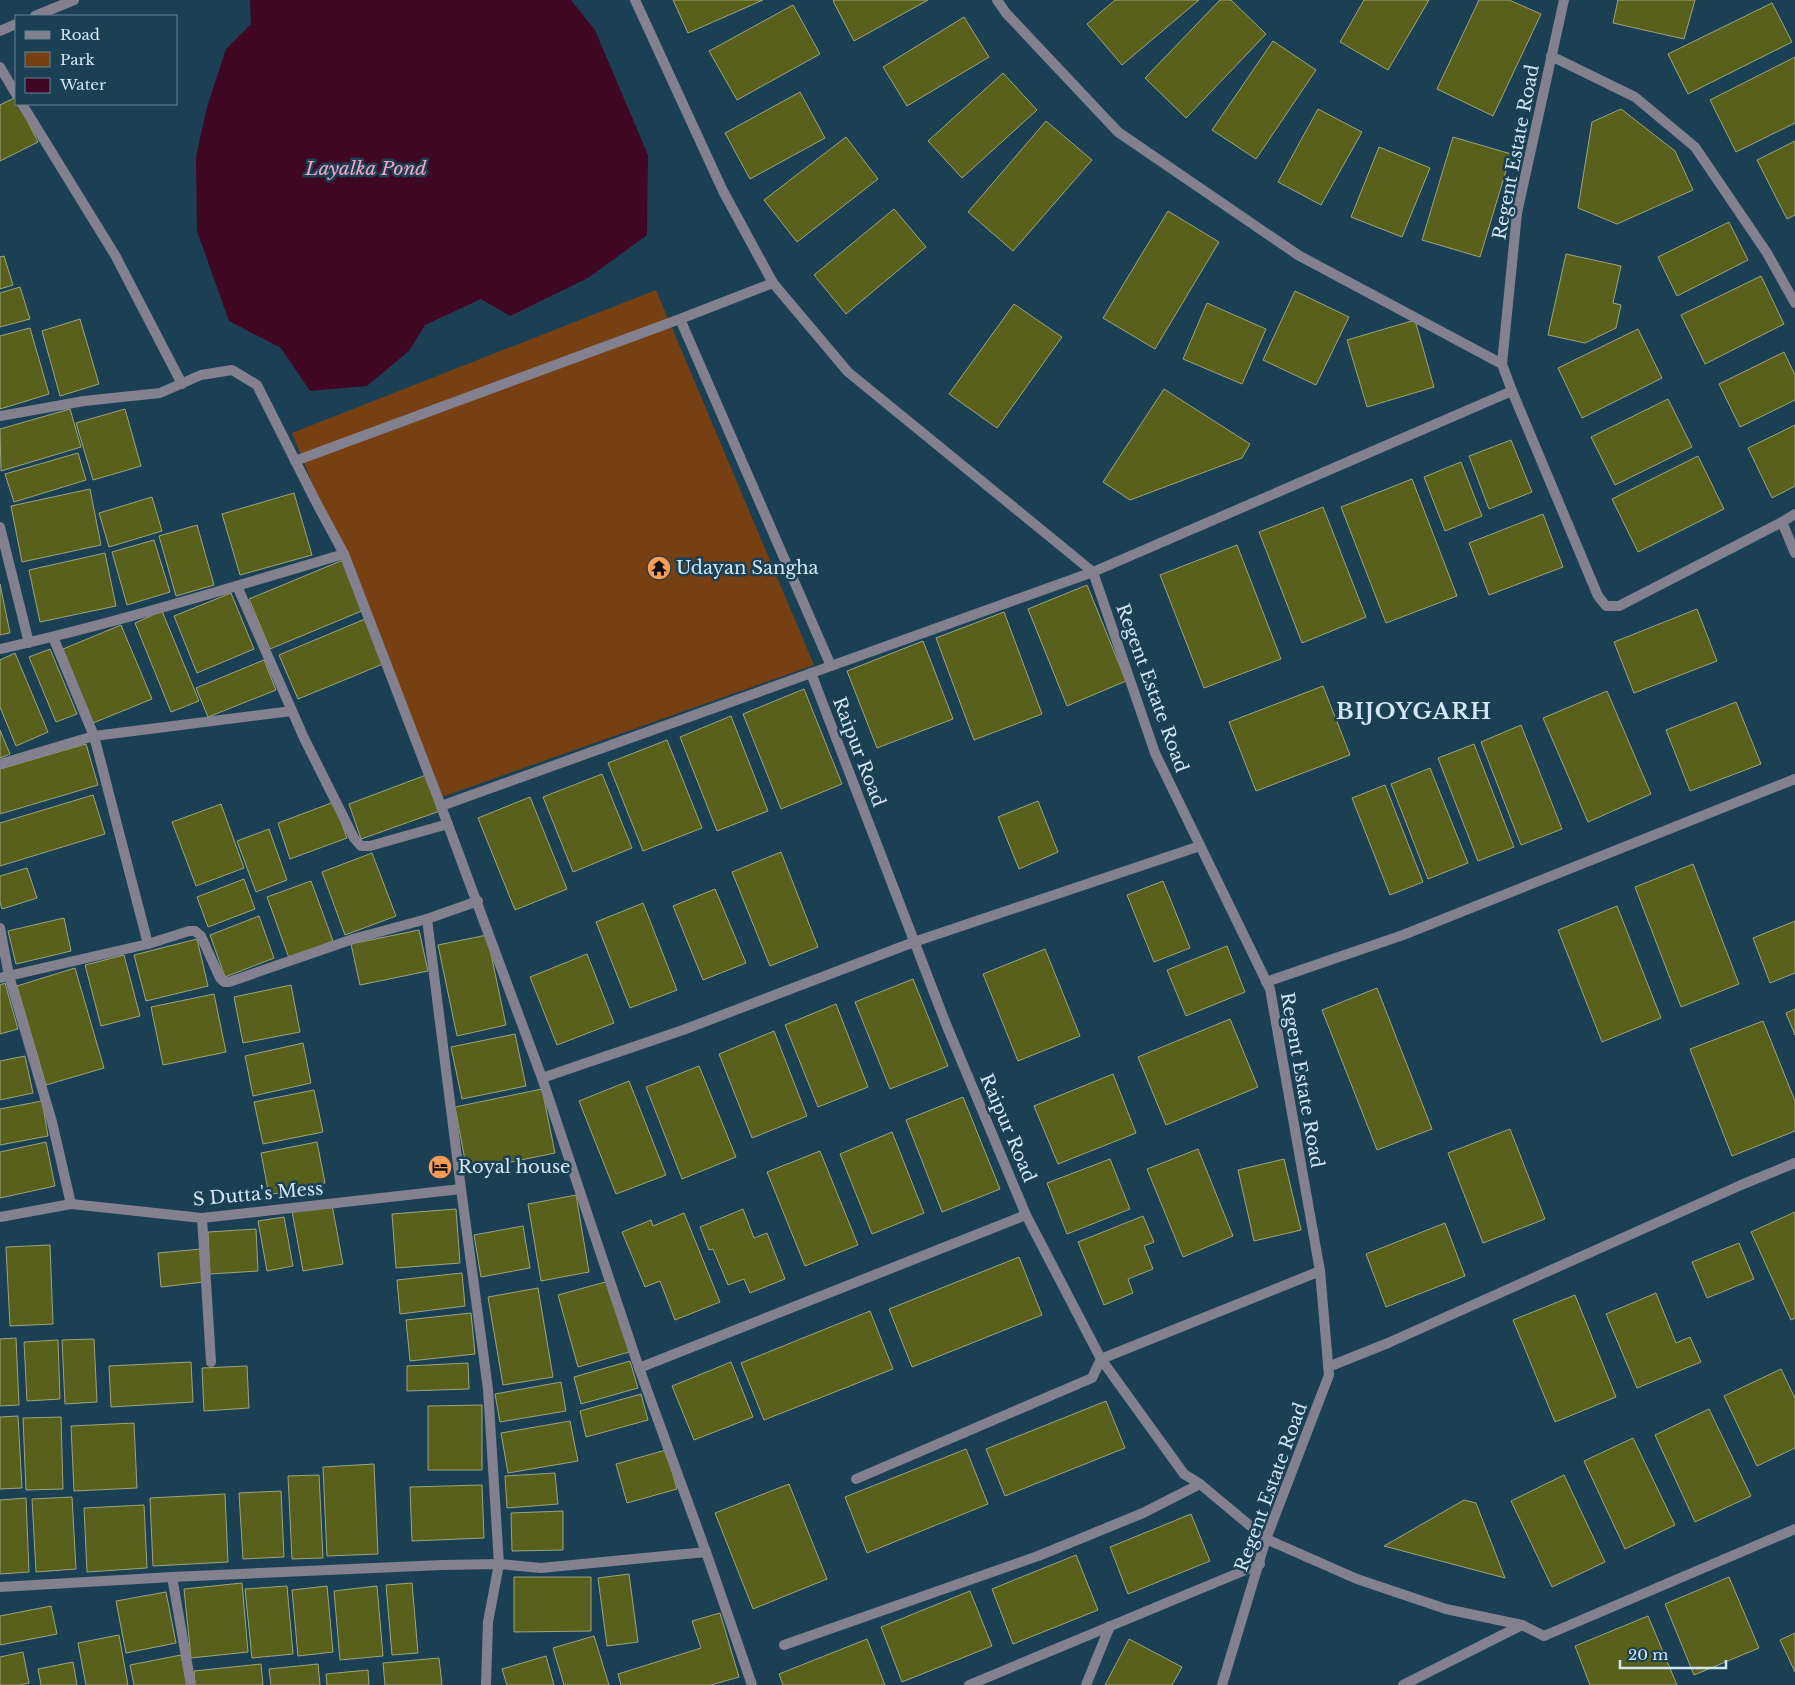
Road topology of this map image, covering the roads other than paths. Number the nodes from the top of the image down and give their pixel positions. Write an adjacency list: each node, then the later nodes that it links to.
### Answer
1 (74, 0): 5 (street)
2 (635, 0): 12 (street)
3 (997, 0): 15 (street)
4 (1564, 0): 8 (street, Regent Estate Road)
5 (36, 15)
6 (15, 24): 7 (street)
7 (0, 31)
8 (1551, 56): 13 (street); 15 (street, Regent Estate Road)
9 (0, 67): 10 (street)
10 (15, 92)
11 (23, 105): 16 (street)
12 (773, 283): 14 (street); 25 (street)
13 (1795, 302)
14 (680, 319): 19 (street); 30 (street)
15 (1502, 364): 17 (street, Regent Estate Road)
16 (182, 384): 18 (street); 19 (street)
17 (1512, 391): 21 (street, Regent Estate Road); 25 (street)
18 (0, 416)
19 (295, 461): 24 (street)
20 (1795, 514): 21 (street)
21 (1782, 522): 23 (street)
22 (0, 527): 28 (street)
23 (1795, 553)
24 (344, 554): 26 (street); 36 (street)
25 (1093, 572): 30 (street); 38 (street, Regent Estate Road)
26 (237, 586): 27 (street); 32 (street)
27 (54, 637): 28 (street); 33 (street)
28 (29, 643): 29 (street)
29 (0, 649)
30 (831, 666): 31 (street)
31 (811, 673): 36 (street); 42 (street, Raipur Road)
32 (292, 711): 33 (street); 37 (street)
33 (94, 736): 34 (street); 43 (street)
34 (0, 764)
35 (1795, 779): 45 (street)
36 (441, 806): 37 (street)
37 (448, 824): 39 (street)
38 (1200, 846): 42 (street); 45 (street, Regent Estate Road)
39 (478, 901): 40 (street); 46 (street)
40 (427, 919): 43 (street); 48 (street)
41 (0, 928): 44 (street)
42 (914, 942): 46 (street); 50 (street, Raipur Road)
43 (148, 944): 44 (street)
44 (4, 977): 49 (street)
45 (1266, 982): 53 (street, Regent Estate Road)
46 (542, 1078): 57 (street)
47 (1795, 1163): 56 (street)
48 (461, 1190): 52 (street, S Dutta's Mess); 63 (street)
49 (71, 1204): 51 (street, S Dutta's Mess); 52 (street, S Dutta's Mess)
50 (1026, 1214): 54 (street, Raipur Road); 57 (street)
51 (0, 1217)
52 (202, 1218): 55 (street)
53 (1320, 1271): 54 (street); 56 (street, Regent Estate Road)
54 (1101, 1359): 58 (street); 59 (street, Raipur Road)
55 (211, 1362)
56 (1328, 1367): 61 (street, Regent Estate Road)
57 (640, 1368): 62 (street)
58 (856, 1479)
59 (1200, 1484): 61 (street, Raipur Road); 69 (street)
60 (1795, 1529): 67 (street, Raipur Road)
61 (1266, 1538): 64 (street, Regent Estate Road); 67 (street, Raipur Road)
62 (706, 1552): 63 (street); 72 (street)
63 (499, 1564): 65 (street); 71 (street)
64 (1260, 1564): 68 (street); 75 (street, Regent Estate Road)
65 (172, 1577): 66 (street); 70 (street)
66 (0, 1587)
67 (1522, 1625): 76 (street)
68 (1110, 1626): 73 (street); 74 (street)
69 (784, 1645)
70 (191, 1685)
71 (486, 1685)
72 (752, 1685)
73 (969, 1685)
74 (1086, 1685)
75 (1222, 1685)
76 (1403, 1685)

